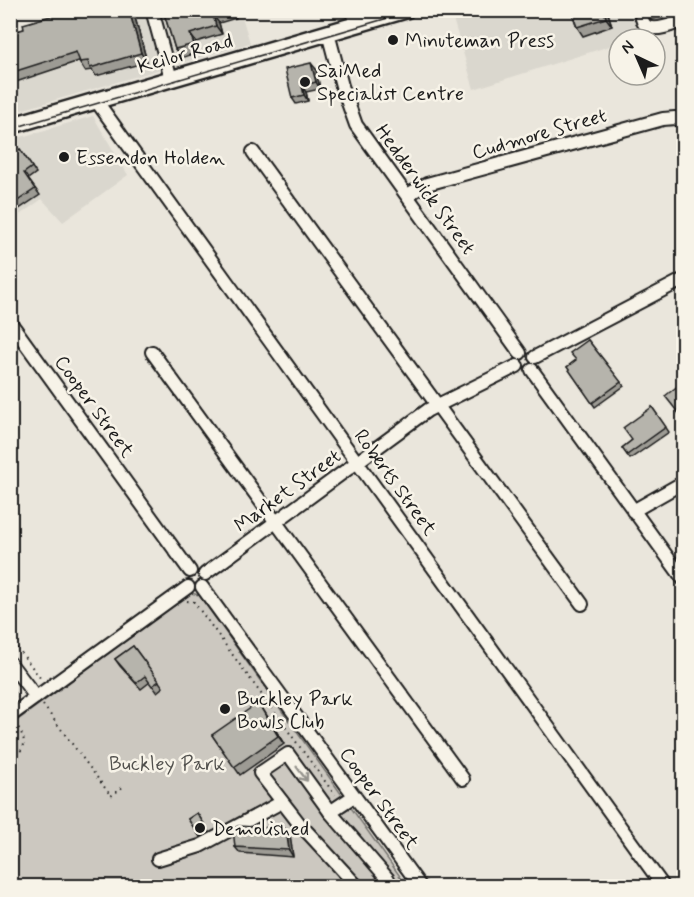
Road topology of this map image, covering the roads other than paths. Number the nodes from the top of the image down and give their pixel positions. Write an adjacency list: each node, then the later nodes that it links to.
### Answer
1 (152, 10): 7 (street)
2 (406, 10): 5 (main road, Keilor Road)
3 (640, 10): 4 (street)
4 (684, 17)
5 (355, 18): 6 (main road, Keilor Road)
6 (328, 33): 7 (main road, Keilor Road); 12 (street, Hedderwick Street)
7 (171, 79): 8 (main road, Keilor Road)
8 (98, 100): 10 (main road, Keilor Road); 21 (street, Roberts Street)
9 (684, 122): 12 (street, Cudmore Street)
10 (10, 126)
11 (253, 152): 20 (street)
12 (406, 195): 16 (street, Hedderwick Street)
13 (684, 279): 17 (street)
14 (10, 322): 25 (street, Cooper Street)
15 (152, 352): 24 (street)
16 (520, 353): 17 (street); 18 (street)
17 (535, 357): 19 (street)
18 (517, 366): 19 (street); 20 (street, Market Street)
19 (532, 370): 23 (street)
20 (438, 405): 21 (street, Market Street); 30 (street)
21 (357, 463): 24 (street, Market Street); 42 (street, Roberts Street)
22 (684, 482): 23 (street)
23 (633, 511): 27 (street)
24 (276, 522): 26 (street, Market Street); 34 (street)
25 (190, 571): 26 (street); 28 (street)
26 (205, 574): 29 (street)
27 (684, 580)
28 (188, 587): 29 (street); 32 (street)
29 (202, 587): 35 (street, Cooper Street)
30 (582, 604)
31 (10, 663): 32 (street)
32 (40, 702): 33 (street)
33 (14, 721)
34 (464, 779)
35 (354, 796): 37 (street); 41 (street, Cooper Street)
36 (282, 802): 37 (street, one-way to 37); 38 (street); 39 (street)
37 (330, 812): 40 (street)
38 (158, 859)
39 (357, 886)
40 (378, 886)
41 (420, 886)
42 (663, 886)

